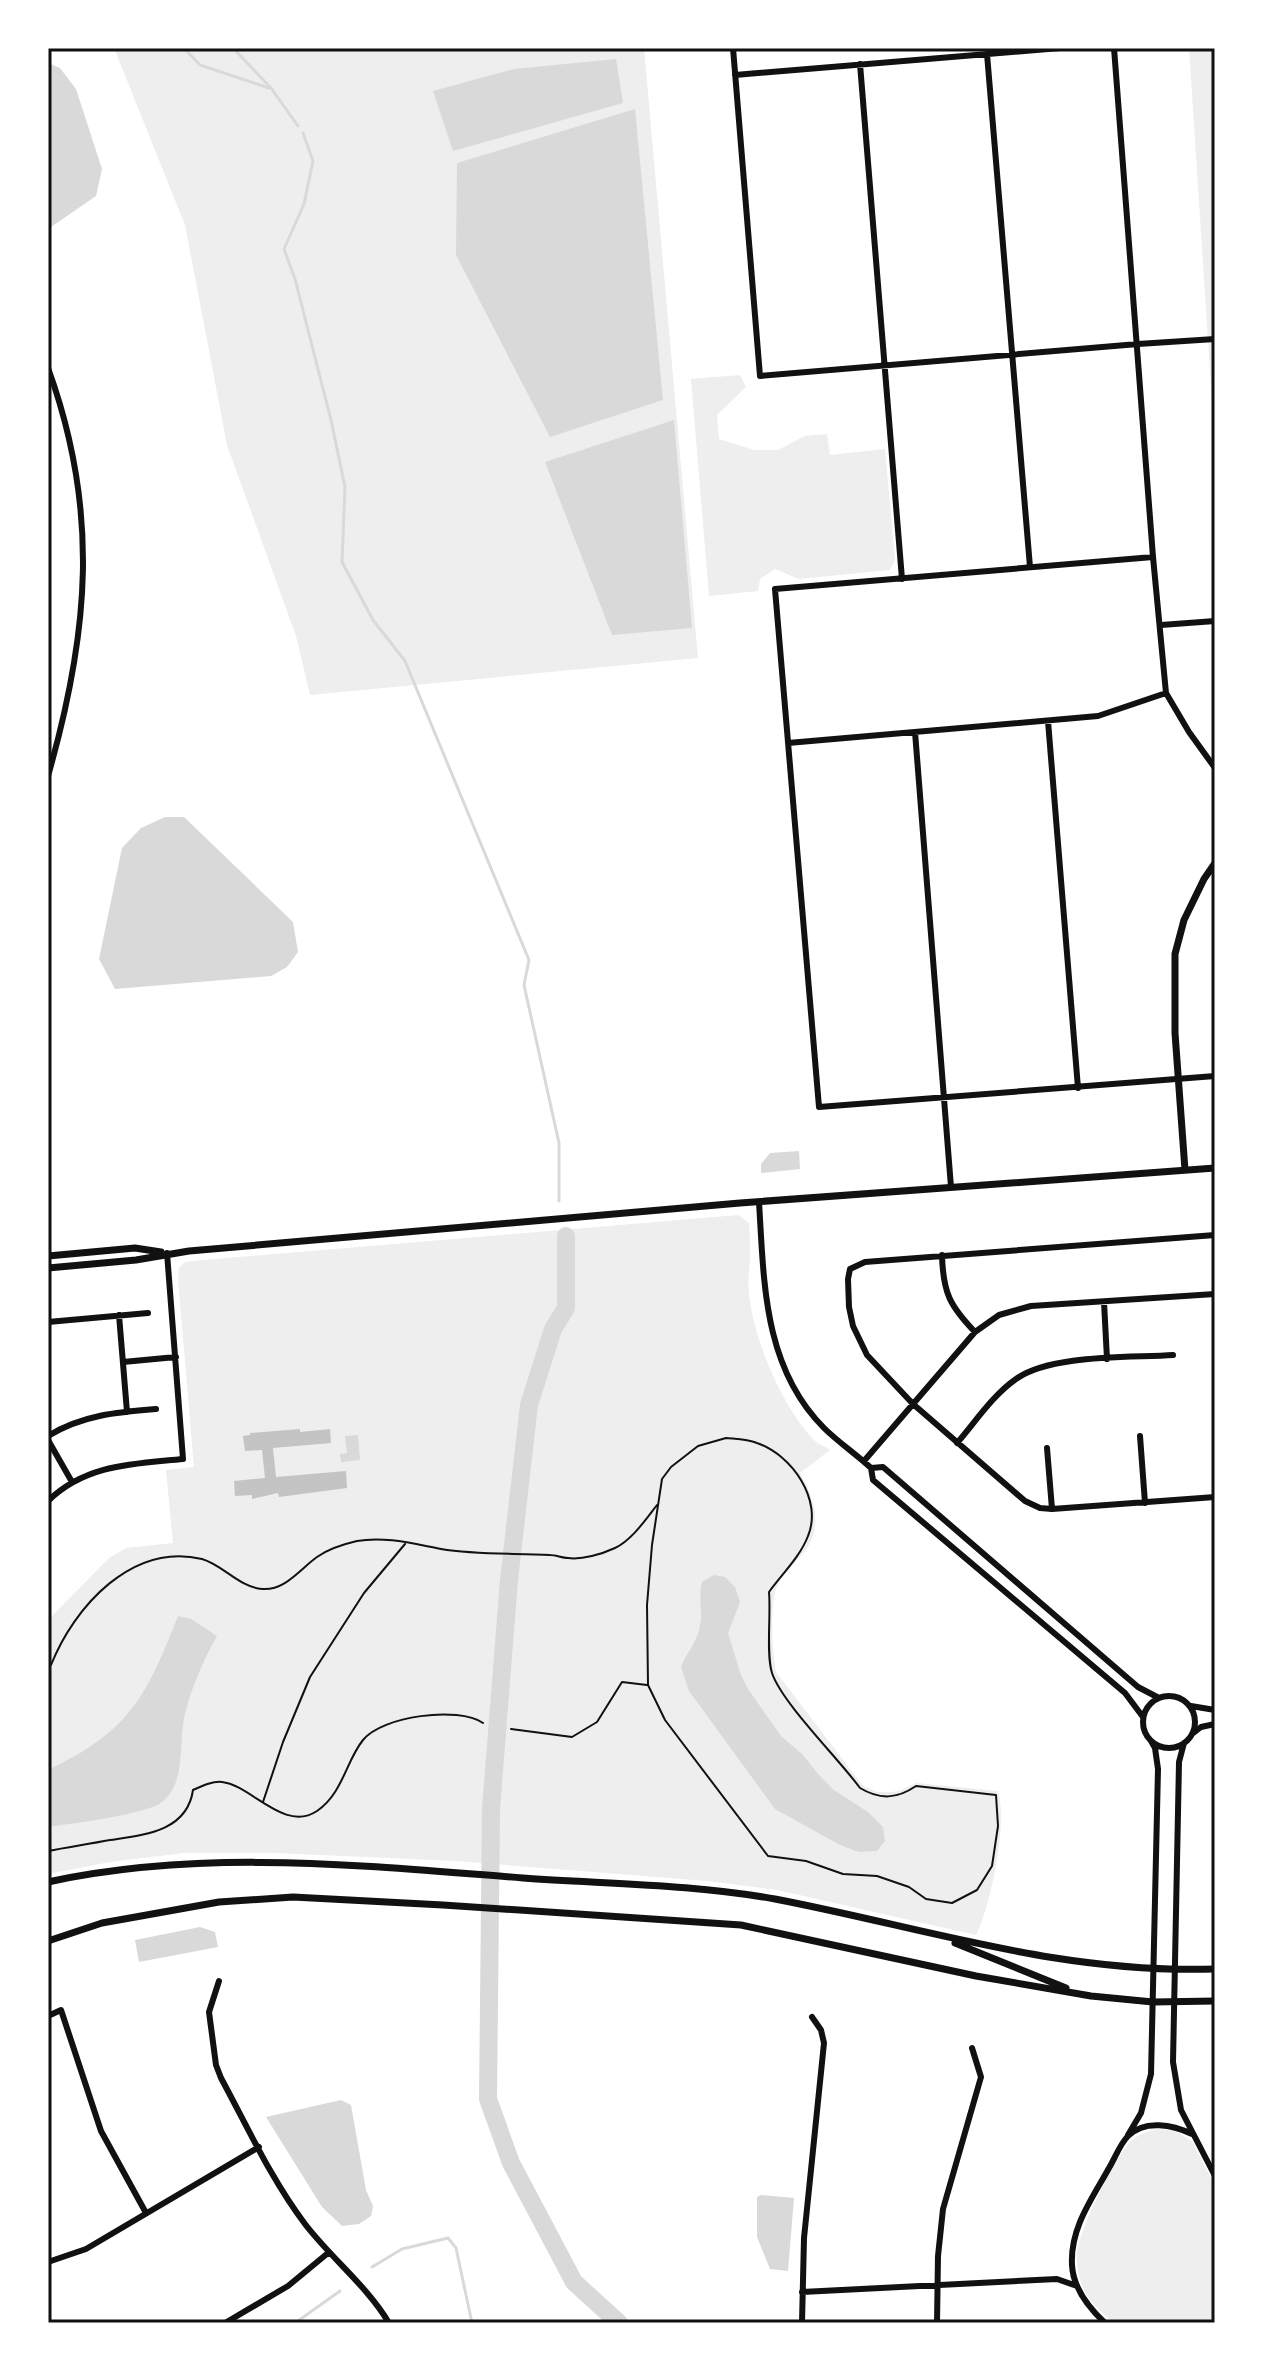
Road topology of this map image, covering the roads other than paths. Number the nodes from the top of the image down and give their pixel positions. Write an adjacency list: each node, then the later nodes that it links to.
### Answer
1 (733, 48): 6 (street)
2 (1060, 48): 4 (street)
3 (1114, 48): 8 (street)
4 (987, 54): 5 (street); 9 (street)
5 (860, 64): 6 (street); 10 (street)
6 (735, 75): 10 (street)
7 (1215, 339): 8 (street)
8 (1138, 344): 9 (street); 12 (street)
9 (1012, 354): 10 (street); 13 (street)
10 (886, 365): 14 (street)
11 (48, 368): 22 (street)
12 (1153, 557): 13 (street); 16 (street)
13 (1030, 567): 14 (street)
14 (902, 579): 20 (street)
15 (1215, 621): 16 (street)
16 (1161, 625): 17 (street)
17 (1166, 693): 18 (street); 21 (street)
18 (1048, 721): 19 (street); 26 (street)
19 (915, 732): 20 (street); 27 (street)
20 (788, 743): 27 (street)
21 (1215, 768)
22 (48, 776)
23 (1215, 863): 25 (street)
24 (1215, 1076): 25 (street)
25 (1178, 1079): 26 (street); 29 (street)
26 (1078, 1088): 27 (street)
27 (944, 1098): 30 (street)
28 (1215, 1168): 29 (street)
29 (1185, 1170): 30 (street)
30 (951, 1187): 31 (street)
31 (759, 1202): 33 (street); 54 (street)
32 (1215, 1235): 34 (street)
33 (167, 1253): 35 (street); 36 (street); 44 (street)
34 (942, 1255): 42 (street); 47 (street)
35 (48, 1256)
36 (48, 1268)
37 (1215, 1294): 38 (street)
38 (1104, 1302): 42 (street); 45 (street)
39 (148, 1313): 40 (street)
40 (119, 1315): 41 (street); 46 (street)
41 (48, 1322)
42 (975, 1332): 47 (street)
43 (1173, 1355): 45 (street)
44 (176, 1357): 46 (street); 56 (street)
45 (1107, 1359): 52 (street)
46 (123, 1362): 49 (street)
47 (913, 1404): 52 (street); 54 (street)
48 (156, 1409): 49 (street)
49 (127, 1412): 51 (street)
50 (1140, 1436): 59 (street)
51 (48, 1438): 56 (street)
52 (957, 1443): 60 (street)
53 (1047, 1448): 60 (street)
54 (864, 1461): 55 (street)
55 (871, 1468): 61 (street); 64 (street)
56 (72, 1482): 58 (street)
57 (1215, 1497): 59 (street)
58 (48, 1501)
59 (1145, 1503): 60 (street)
60 (1052, 1509)
61 (1159, 1698): 62 (street); 64 (street)
62 (1189, 1706): 63 (street); 66 (street)
63 (1215, 1710)
64 (1143, 1717): 67 (street)
65 (1215, 1724): 66 (street)
66 (1192, 1734): 68 (street)
67 (1151, 1741): 68 (street); 73 (street)
68 (1184, 1743): 74 (street)
69 (48, 1882): 70 (street)
70 (908, 1928): 73 (street); 76 (street)
71 (48, 1941): 76 (street)
72 (1215, 1969): 74 (street)
73 (1155, 1970): 74 (street); 78 (street)
74 (1175, 1970): 79 (street)
75 (219, 1981): 85 (street)
76 (1091, 1996): 78 (street)
77 (1215, 2001): 79 (street)
78 (1153, 2002): 79 (street); 84 (street)
79 (1175, 2002): 83 (street)
80 (48, 2016): 87 (street)
81 (812, 2017): 94 (street)
82 (972, 2048): 92 (street)
83 (1192, 2134): 84 (street); 86 (street)
84 (1128, 2135): 90 (street)
85 (259, 2147): 87 (street); 88 (street)
86 (1215, 2176)
87 (146, 2213): 89 (street)
88 (328, 2253): 95 (street); 96 (street)
89 (48, 2262)
90 (1072, 2267): 91 (street); 93 (street)
91 (1057, 2279): 92 (street); 93 (street)
92 (937, 2285): 94 (street); 98 (street)
93 (1077, 2286): 99 (street)
94 (802, 2292): 97 (street)
95 (225, 2323)
96 (389, 2323)
97 (802, 2323)
98 (937, 2323)
99 (1105, 2323)

